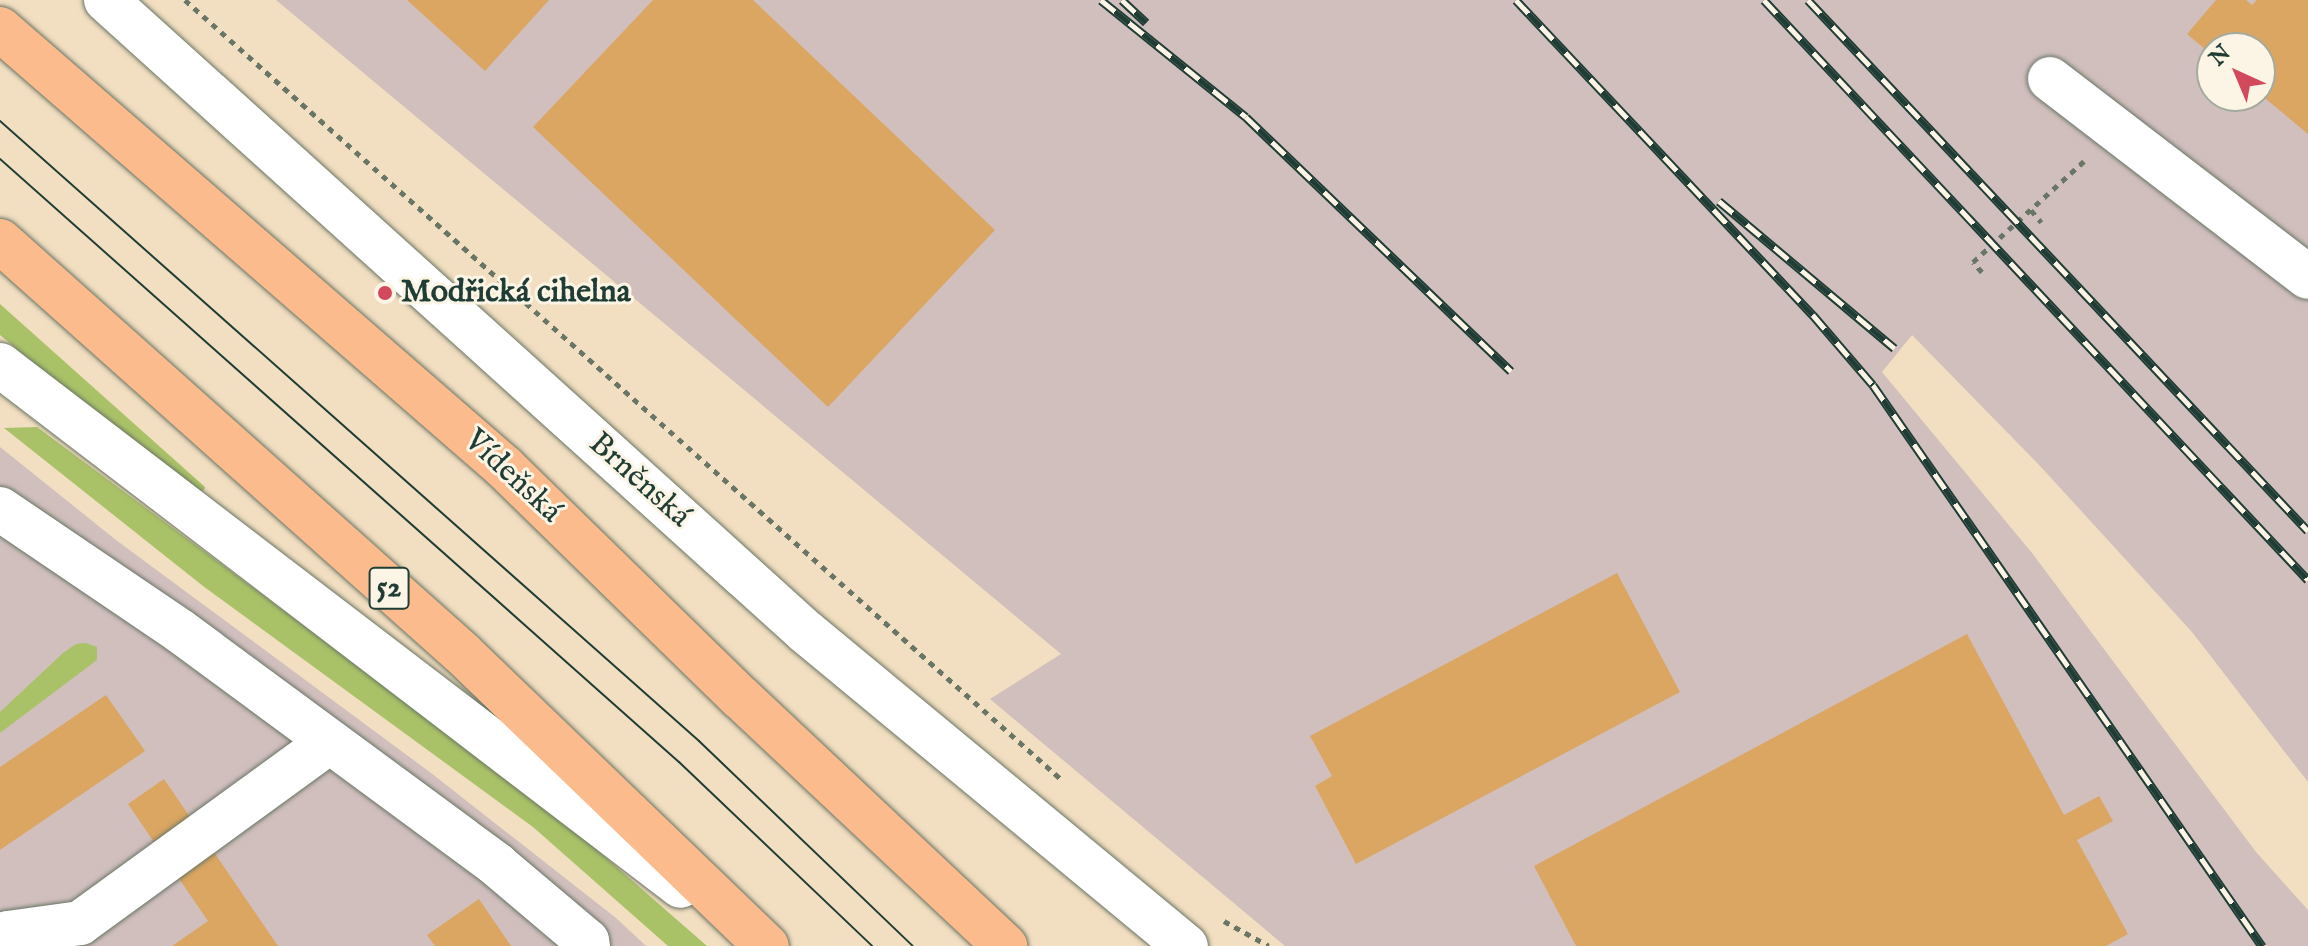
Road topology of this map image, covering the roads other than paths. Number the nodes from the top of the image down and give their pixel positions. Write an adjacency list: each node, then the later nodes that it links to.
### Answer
1 (106, 0): 9 (street, Brněnská)
2 (0, 29): 14 (highway, Vídeňská)
3 (2050, 79): 5 (street)
4 (0, 241): 13 (highway, 52)
5 (2308, 277)
6 (0, 365): 12 (street)
7 (0, 509): 8 (street)
8 (328, 743): 10 (street); 11 (street)
9 (1199, 930)
10 (0, 938)
11 (589, 944)
12 (758, 946)
13 (767, 946)
14 (1005, 946)

